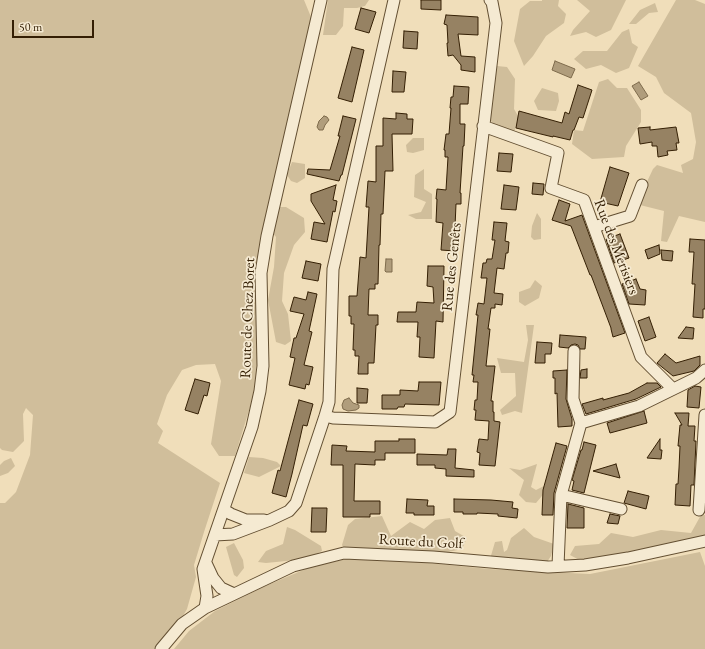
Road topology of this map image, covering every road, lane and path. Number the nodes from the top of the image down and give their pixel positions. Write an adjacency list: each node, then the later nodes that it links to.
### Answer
1 (321, 0): 15 (street, Route de Chez Boret)
2 (394, 0): 10 (street)
3 (490, 0): 4 (street, Rue des Genêts)
4 (484, 126): 6 (street, Rue des Merisiers); 10 (street, Rue des Genêts)
5 (642, 185): 6 (street)
6 (594, 227): 9 (street, Rue des Merisiers)
7 (574, 351): 12 (street)
8 (705, 370): 9 (street)
9 (673, 389): 12 (street)
10 (325, 416): 17 (street)
11 (705, 416): 16 (street)
12 (581, 423): 13 (street)
13 (561, 495): 14 (street); 21 (street)
14 (621, 509)
15 (224, 510): 17 (street); 18 (street, Route de Chez Boret)
16 (699, 510)
17 (270, 520): 18 (street)
18 (215, 535): 20 (street, Route de Chez Boret)
19 (705, 541): 21 (street, Route du Golf)
20 (206, 562): 22 (street); 23 (street, Route de Chez Boret)
21 (558, 566): 22 (street, Route du Golf)
22 (234, 594): 23 (street, Route du Golf)
23 (205, 608): 24 (street, Route du Golf)
24 (160, 649)

